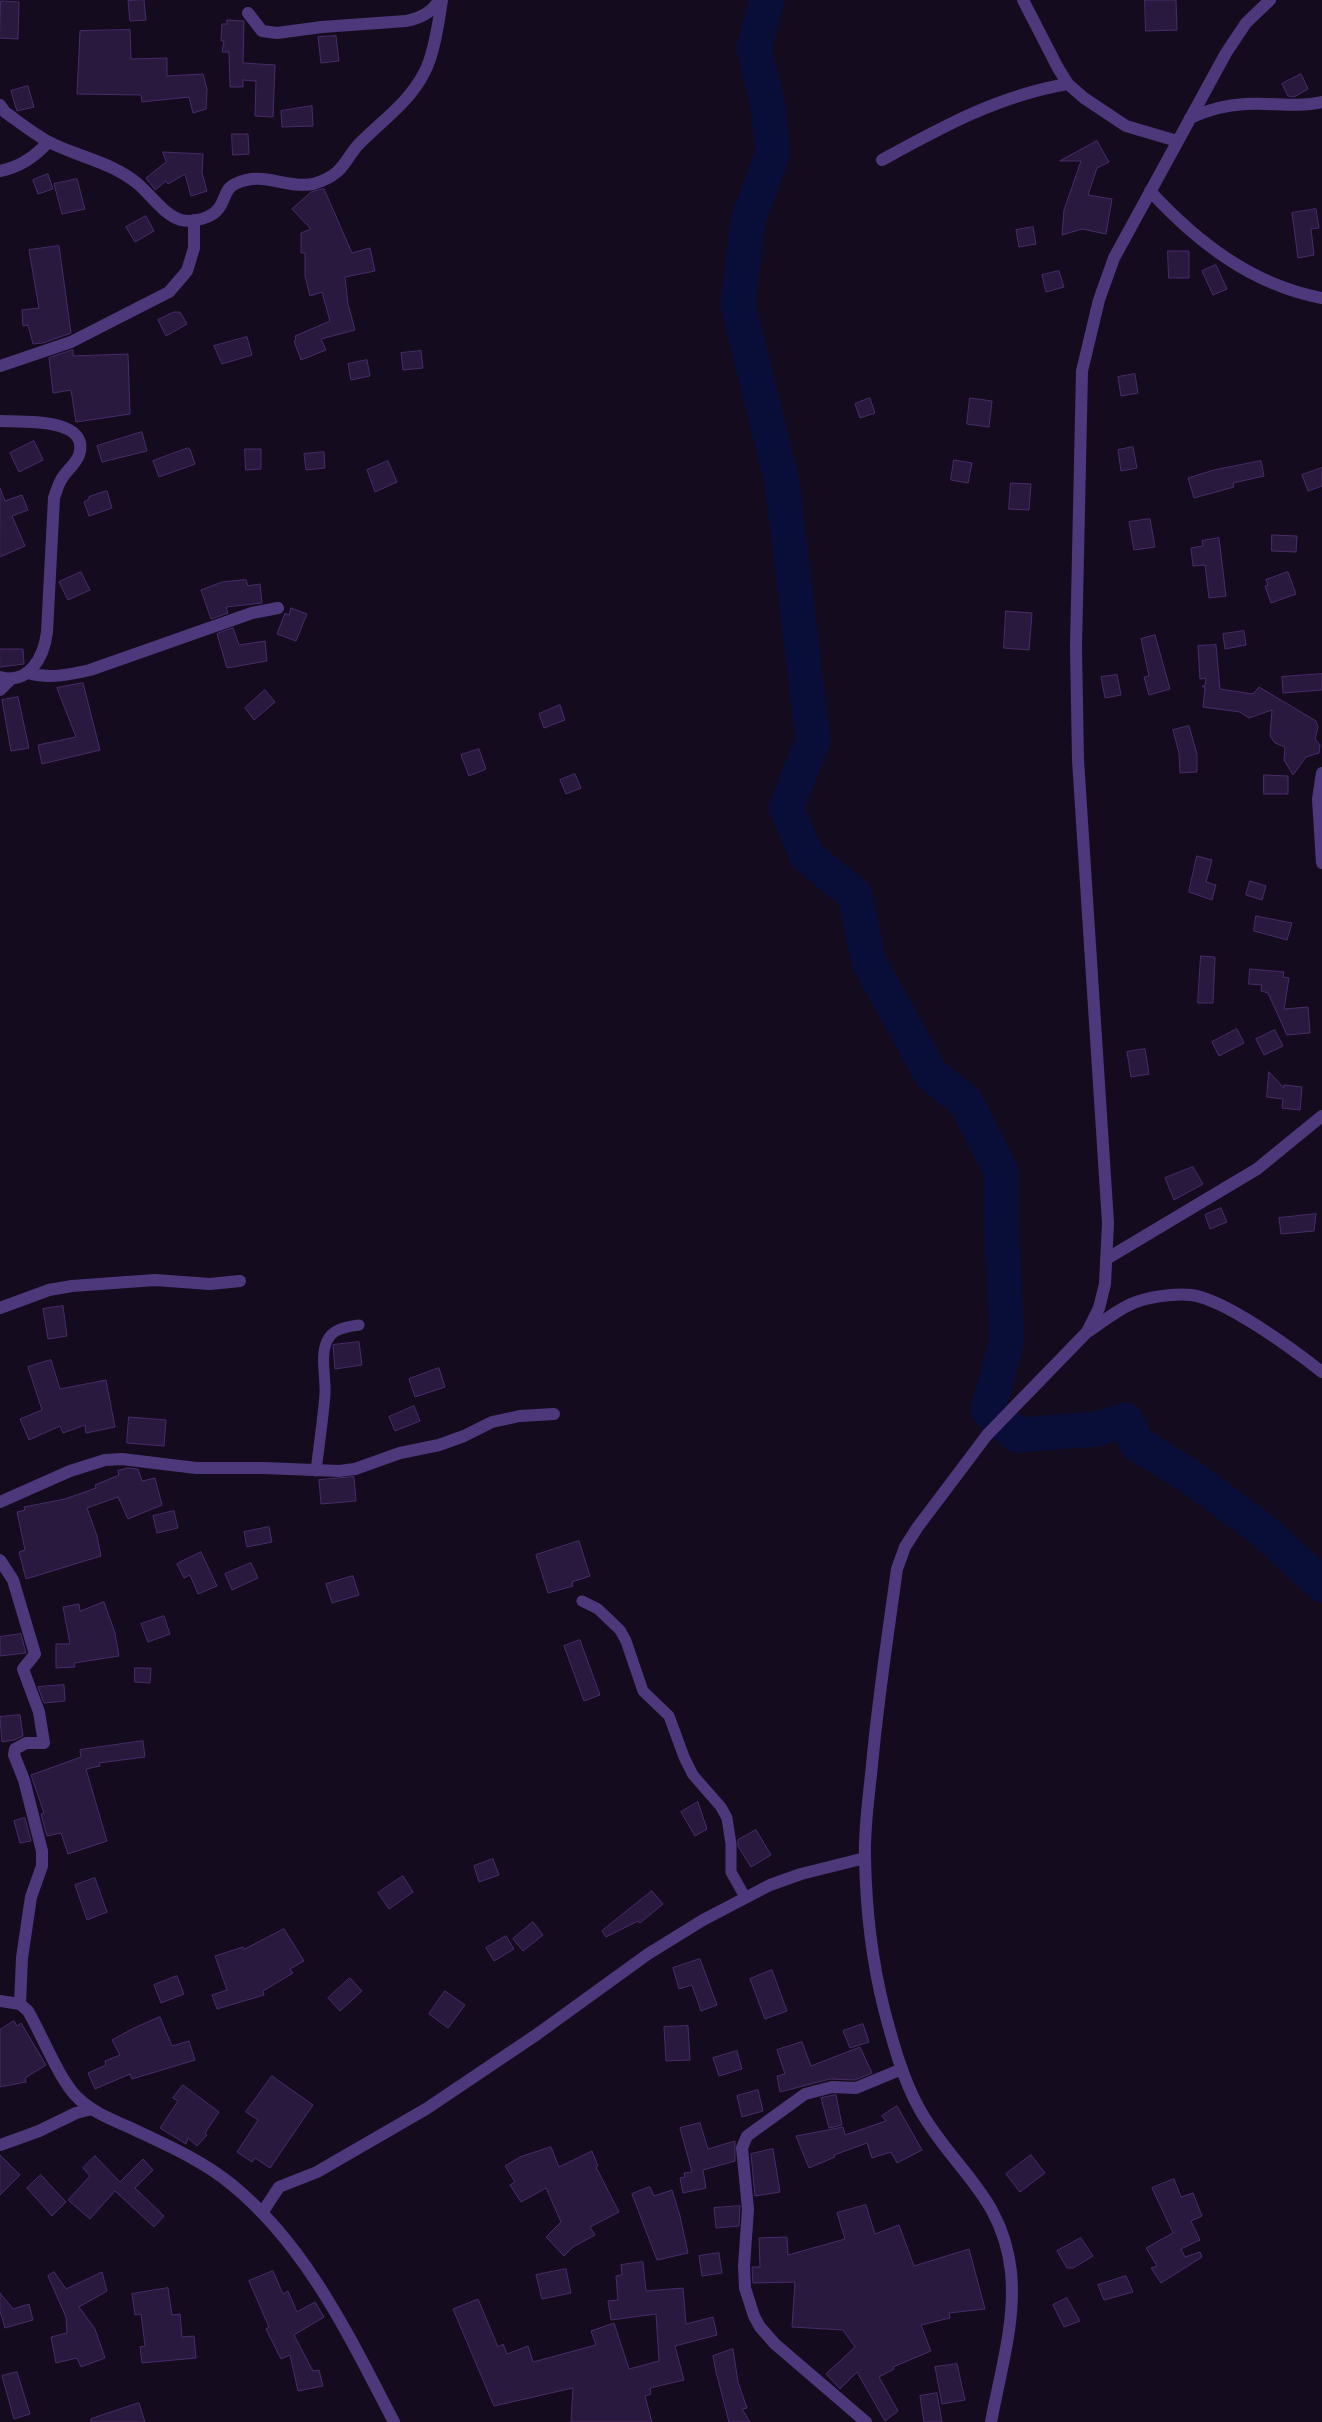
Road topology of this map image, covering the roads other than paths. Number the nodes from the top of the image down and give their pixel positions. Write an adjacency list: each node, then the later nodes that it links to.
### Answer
1 (440, 0): 4 (street); 14 (street)
2 (1023, 0): 5 (street)
3 (1270, 0): 8 (street)
4 (248, 13)
5 (1068, 84): 9 (street); 11 (street)
6 (1322, 102): 8 (street)
7 (0, 105): 10 (street)
8 (1190, 118): 9 (street)
9 (1177, 141): 13 (street)
10 (48, 142): 12 (street); 14 (street)
11 (882, 160)
12 (0, 171)
13 (1150, 191): 15 (street); 25 (street)
14 (194, 220): 16 (street)
15 (1322, 298)
16 (0, 366)
17 (0, 421): 19 (street)
18 (278, 608): 19 (street)
19 (28, 673): 20 (street)
20 (5, 678): 21 (street)
21 (0, 690)
22 (1322, 773): 23 (street)
23 (1322, 863)
24 (1322, 1116): 25 (street)
25 (1108, 1258): 29 (street)
26 (240, 1282): 27 (street)
27 (0, 1308)
28 (360, 1325): 32 (lane)
29 (1087, 1332): 30 (street); 36 (street)
30 (1322, 1372)
31 (554, 1414): 32 (street)
32 (316, 1471): 33 (street)
33 (0, 1502)
34 (0, 1560): 39 (street)
35 (582, 1601): 37 (lane)
36 (865, 1858): 37 (street); 40 (street)
37 (745, 1897): 43 (street)
38 (0, 2001): 39 (street)
39 (20, 2004): 41 (street)
40 (902, 2069): 45 (street); 46 (street)
41 (92, 2109): 42 (street); 43 (street)
42 (0, 2145)
43 (262, 2213): 44 (street)
44 (394, 2422)
45 (866, 2422)
46 (991, 2422)

